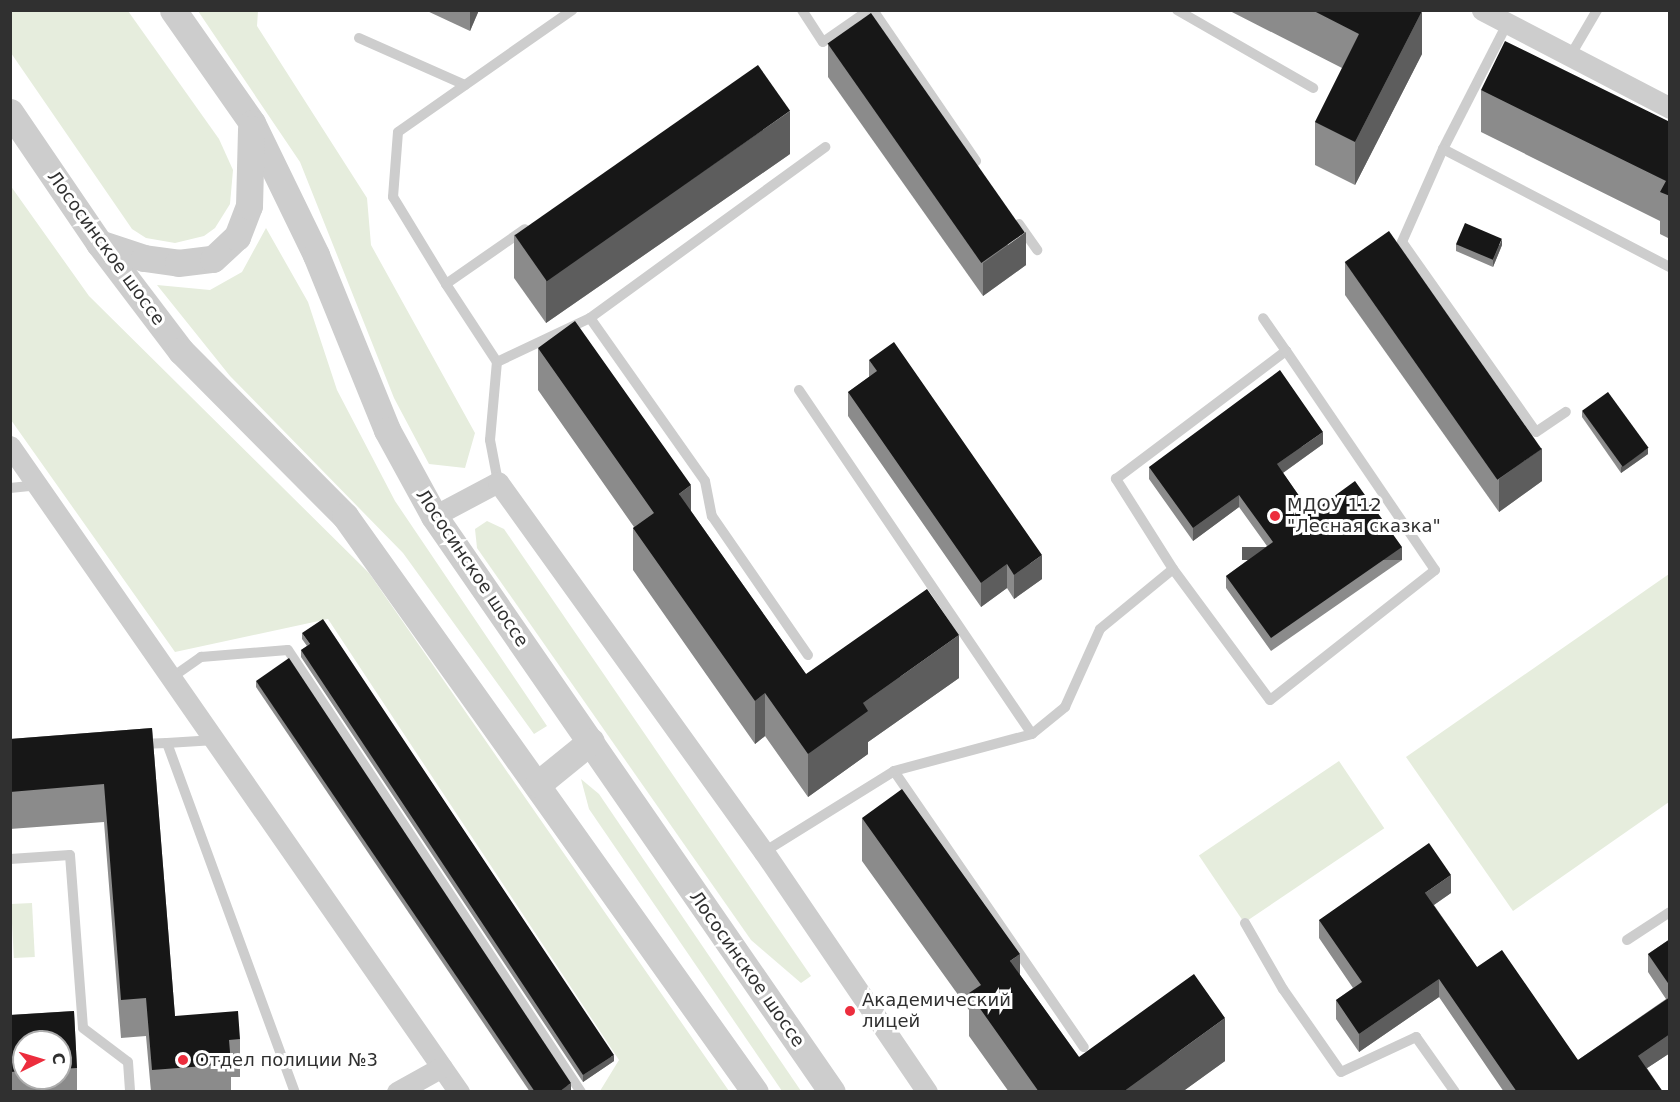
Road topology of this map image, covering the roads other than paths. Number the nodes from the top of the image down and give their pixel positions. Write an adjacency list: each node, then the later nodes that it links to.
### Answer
1 (173, 10): 15 (street, Лососинское шоссе)
2 (572, 10): 11 (lane)
3 (802, 10): 4 (lane)
4 (871, 10): 18 (lane)
5 (1176, 10): 12 (lane)
6 (1482, 10): 8 (street)
7 (1597, 10): 10 (lane)
8 (1507, 24): 10 (street); 17 (lane)
9 (359, 38): 11 (lane)
10 (1569, 58): 13 (street)
11 (465, 85): 24 (lane)
12 (1313, 88)
13 (1670, 108)
14 (10, 112): 21 (street, Лососинское шоссе)
15 (252, 123): 21 (street); 35 (street, Лососинское шоссе)
16 (825, 147): 25 (lane)
17 (1443, 148): 23 (lane); 30 (lane)
18 (984, 174)
19 (1010, 212): 22 (lane)
20 (535, 222): 24 (lane)
21 (99, 243): 45 (street, Лососинское шоссе)
22 (1037, 250)
23 (1670, 267)
24 (446, 284): 28 (lane)
25 (590, 318): 28 (lane); 37 (lane)
26 (1263, 318): 27 (lane)
27 (1286, 351): 36 (lane); 36 (lane)
28 (497, 362): 32 (lane)
29 (799, 390): 39 (lane)
30 (1566, 412)
31 (10, 446): 33 (street)
32 (498, 482): 35 (street); 46 (street)
33 (38, 485): 34 (lane); 38 (street)
34 (10, 488)
35 (434, 516): 41 (street, Лососинское шоссе)
36 (1173, 569): 39 (lane)
37 (808, 655)
38 (171, 678): 40 (street); 57 (lane)
39 (1032, 734): 44 (lane)
40 (215, 740): 42 (lane); 52 (street)
41 (591, 741): 45 (street); 59 (street, Лососинское шоссе)
42 (167, 743): 43 (lane); 54 (lane)
43 (123, 745)
44 (894, 771): 46 (lane); 51 (lane)
45 (538, 784): 58 (street, Лососинское шоссе)
46 (764, 852): 60 (street)
47 (10, 859): 53 (lane)
48 (1670, 912): 50 (lane)
49 (1245, 923): 61 (lane)
50 (1627, 940)
51 (1084, 1047)
52 (442, 1066): 55 (street); 56 (street)
53 (130, 1092)
54 (295, 1092)
55 (397, 1092)
56 (459, 1092)
57 (581, 1092)
58 (755, 1092)
59 (832, 1092)
60 (927, 1092)
61 (1455, 1092)

